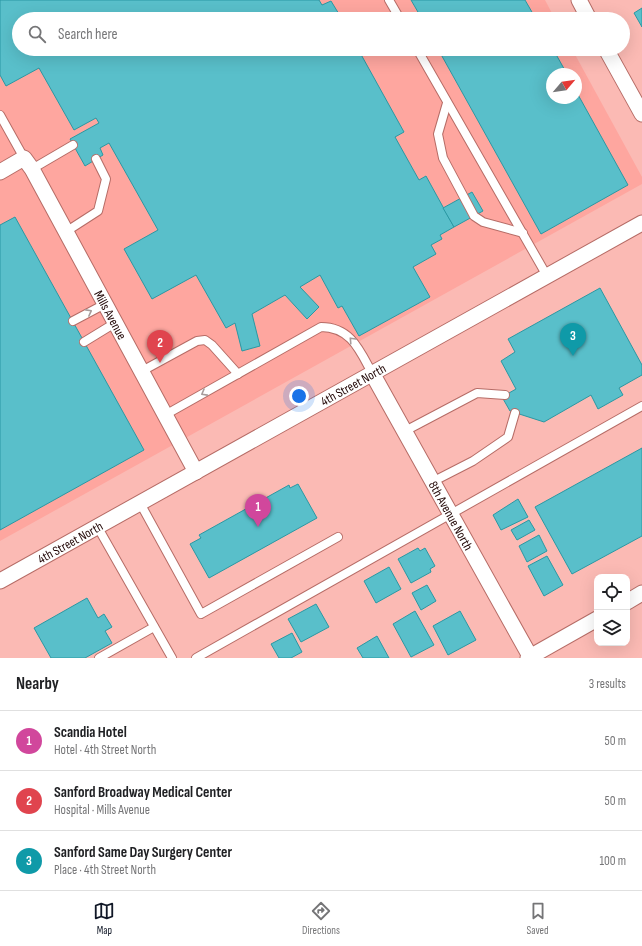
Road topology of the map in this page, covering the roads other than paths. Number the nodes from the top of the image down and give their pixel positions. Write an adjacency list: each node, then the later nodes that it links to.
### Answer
1 (389, 0): 3 (lane)
2 (579, 0): 4 (street)
3 (396, 12)
4 (586, 12)
5 (421, 56): 7 (lane)
6 (610, 56): 8 (street)
7 (447, 103): 16 (lane); 16 (lane)
8 (642, 114)
9 (0, 115): 12 (lane)
10 (73, 145): 12 (lane)
11 (96, 159): 15 (lane)
12 (28, 164): 13 (street); 15 (street, Mills Avenue)
13 (0, 172)
14 (642, 223): 17 (street, 4th Street North)
15 (67, 231): 18 (street, Mills Avenue)
16 (522, 233): 17 (lane)
17 (547, 276): 23 (street, 4th Street North)
18 (105, 304): 19 (lane, one-way to 18); 20 (street, Mills Avenue)
19 (72, 321)
20 (116, 323): 21 (lane); 22 (street, Mills Avenue)
21 (84, 342)
22 (142, 372): 24 (lane); 28 (street, Mills Avenue)
23 (372, 373): 24 (lane, one-way to 24); 29 (street, 8th Avenue North); 30 (street, 4th Street North)
24 (238, 374): 28 (lane, one-way to 28)
25 (505, 395): 29 (lane)
26 (642, 406): 33 (lane)
27 (515, 413): 31 (lane)
28 (165, 415): 30 (street, Mills Avenue)
29 (405, 431): 31 (street, 8th Avenue North)
30 (196, 472): 32 (street, 4th Street North)
31 (432, 482): 33 (street, 8th Avenue North)
32 (140, 503): 34 (street, 4th Street North); 35 (lane)
33 (450, 515): 43 (lane); 44 (street, 8th Avenue North)
34 (97, 526): 36 (street, 4th Street North); 40 (lane)
35 (338, 538)
36 (0, 581)
37 (642, 593): 38 (street)
38 (630, 600)
39 (594, 621): 44 (street)
40 (154, 627): 41 (lane); 42 (lane)
41 (100, 658)
42 (172, 658)
43 (196, 658)
44 (530, 658)

